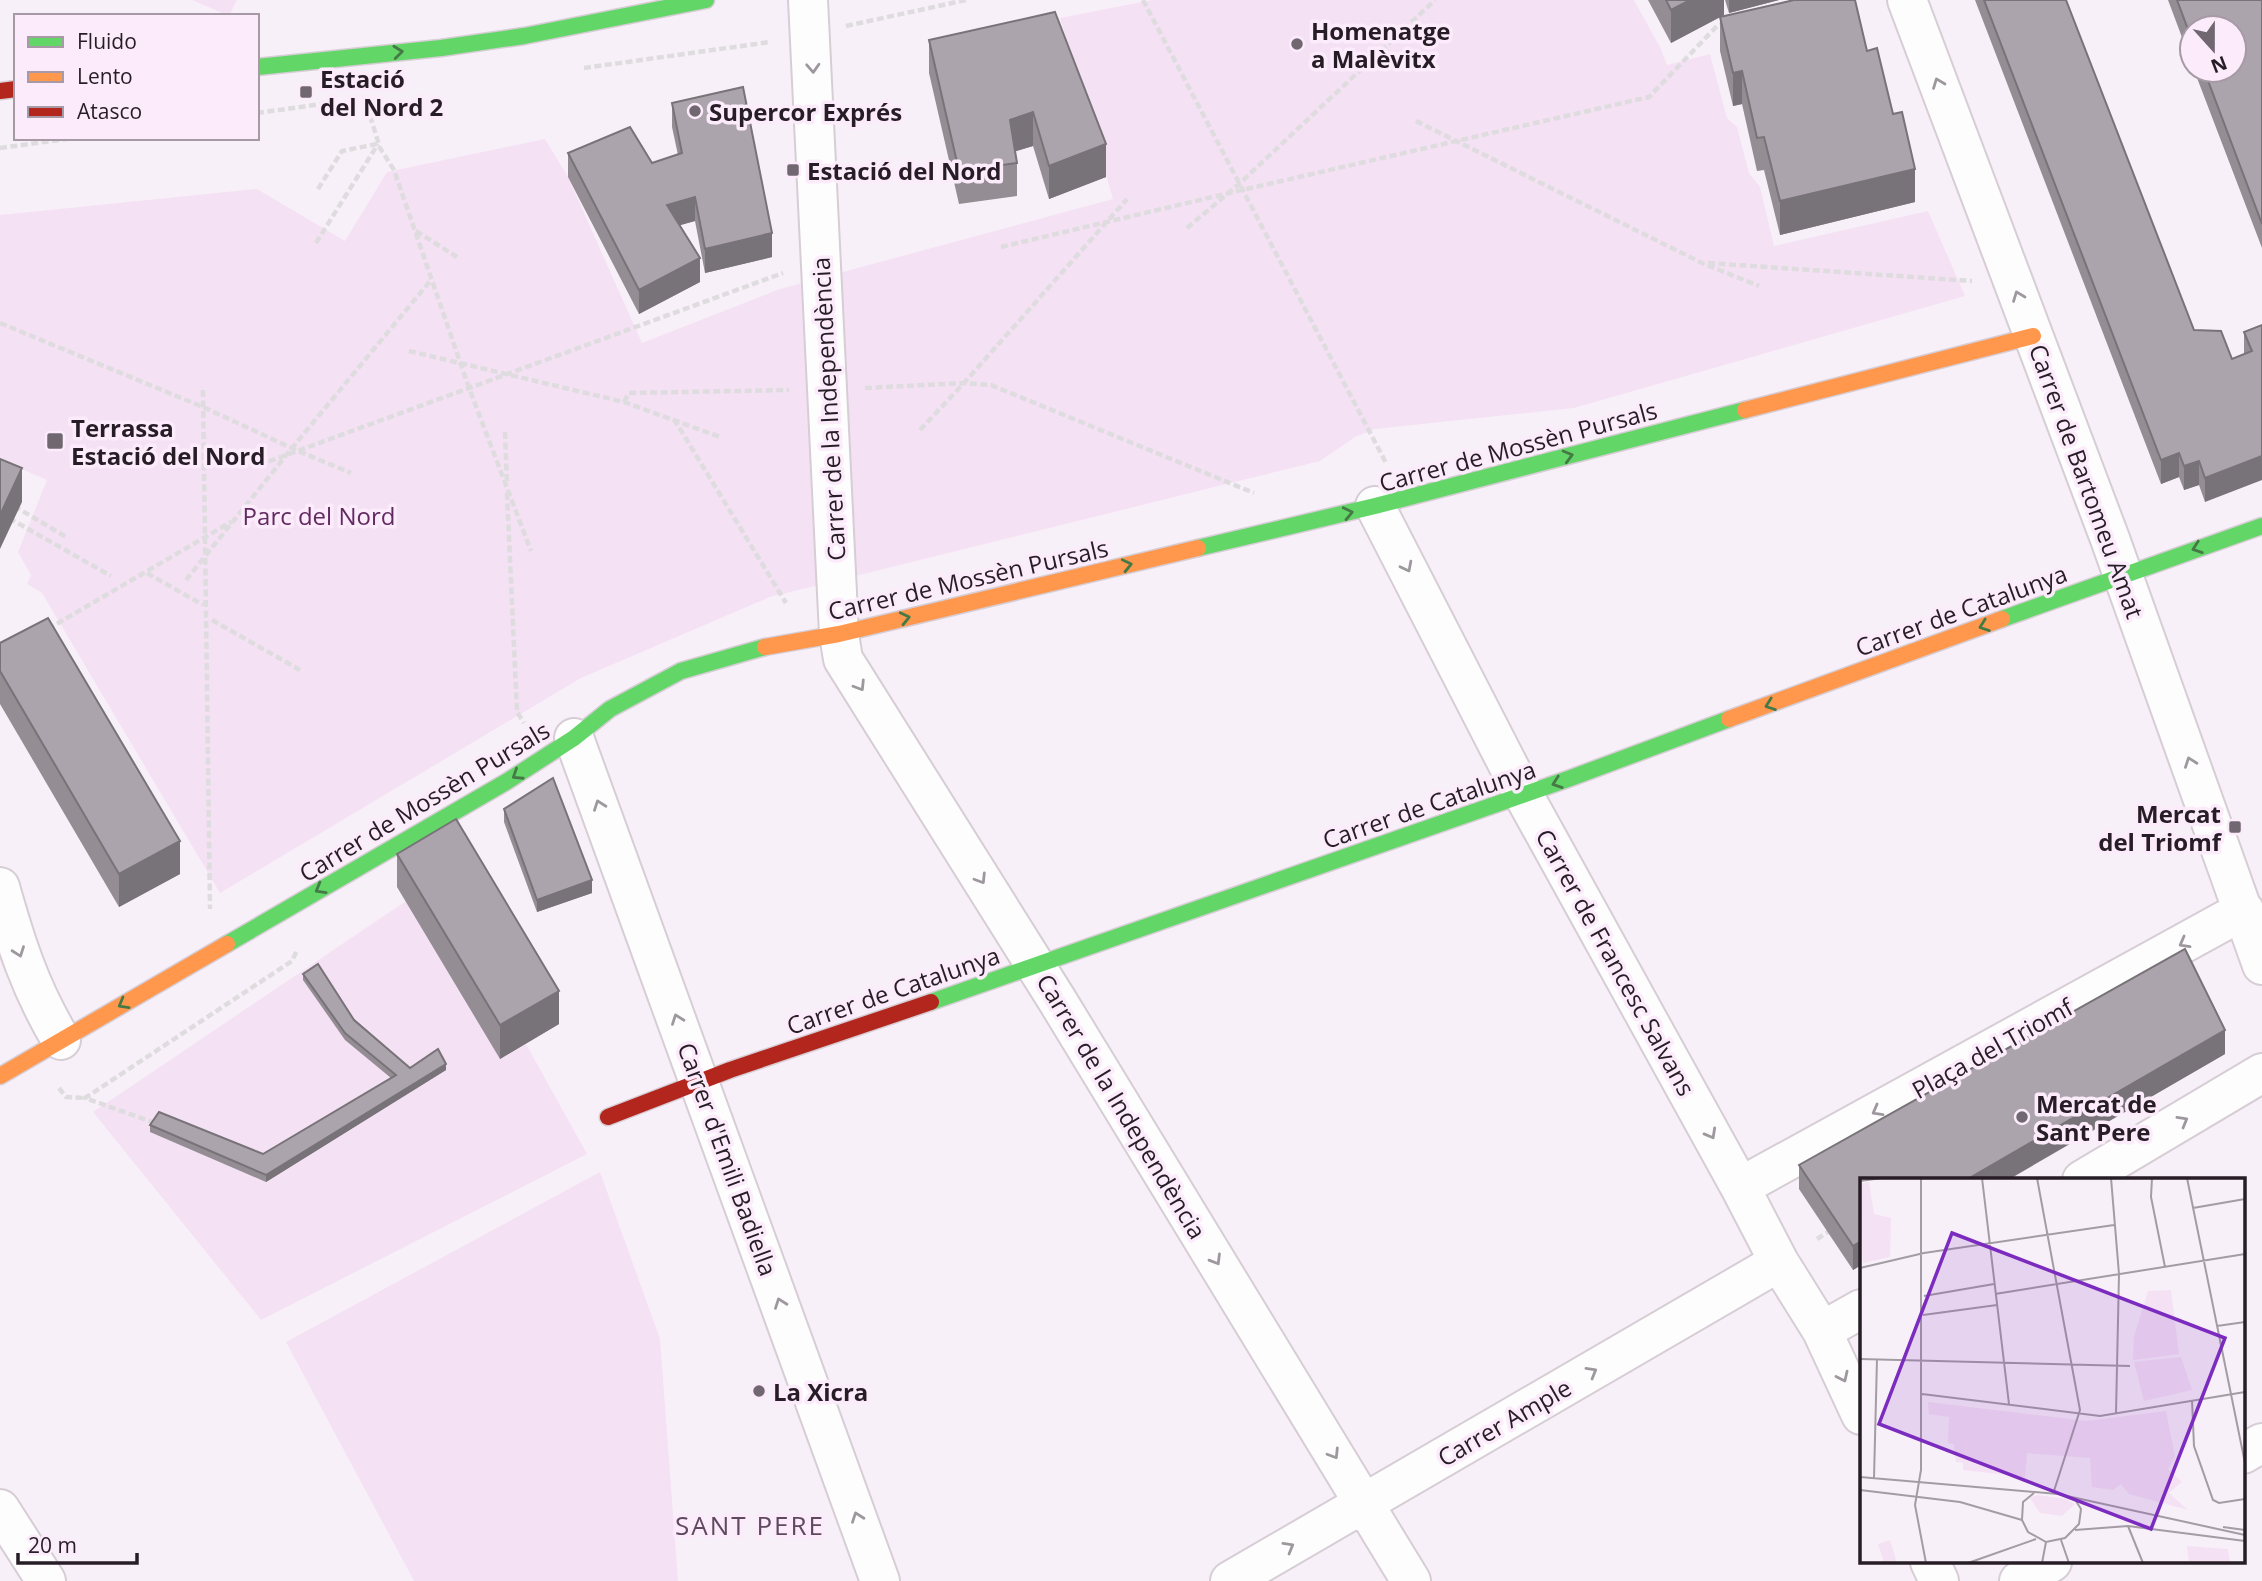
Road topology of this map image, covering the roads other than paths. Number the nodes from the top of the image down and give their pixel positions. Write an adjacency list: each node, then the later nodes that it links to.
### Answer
1 (634, 0): 5 (street)
2 (706, 0): 5 (street)
3 (808, 0): 11 (street, Carrer de la Independència, one-way to 11)
4 (1907, 0): 7 (street, Carrer de Bartomeu Amat, one-way to 4)
5 (656, 12): 6 (street, one-way to 5)
6 (259, 67)
7 (2033, 336): 8 (street, Carrer de Mossèn Pursals, one-way to 7); 10 (street, Carrer de Bartomeu Amat)
8 (1375, 506): 11 (street, Carrer de Mossèn Pursals, one-way to 8); 13 (street, Carrer de Francesc Salvans, one-way to 13)
9 (2262, 526): 10 (street, Carrer de Catalunya, one-way to 10)
10 (2121, 575): 13 (street, Carrer de Catalunya, one-way to 13); 15 (street, Carrer de Bartomeu Amat, one-way to 10)
11 (839, 634): 12 (street, Carrer de Mossèn Pursals); 17 (street, Carrer de la Independència, one-way to 17)
12 (574, 738): 18 (street, Carrer de Mossèn Pursals, one-way to 18); 21 (street, Carrer d'Emili Badiella, one-way to 12)
13 (1523, 794): 17 (street, Carrer de Catalunya); 24 (street, Carrer de Francesc Salvans, one-way to 24)
14 (0, 887): 18 (street, one-way to 18)
15 (2244, 910): 16 (street, Carrer de Bartomeu Amat); 24 (street, Plaça del Triomf, one-way to 24)
16 (2262, 965)
17 (1036, 966): 21 (street, Carrer de Catalunya); 31 (street, Carrer de la Independència, one-way to 31)
18 (61, 1040): 20 (street, Carrer de Mossèn Pursals)
19 (2262, 1073): 23 (street, one-way to 19)
20 (0, 1076)
21 (700, 1083): 22 (street, Carrer de Catalunya); 36 (street, Carrer d'Emili Badiella, one-way to 21)
22 (608, 1117)
23 (2085, 1178)
24 (1740, 1187): 25 (street, Carrer de Francesc Salvans)
25 (1779, 1262): 27 (street, Carrer de Francesc Salvans); 31 (street, Carrer Ample, one-way to 25)
26 (1860, 1310): 27 (street)
27 (1822, 1331): 28 (street, Carrer de Francesc Salvans, one-way to 28)
28 (1860, 1413)
29 (2262, 1443): 30 (street)
30 (2244, 1453)
31 (1363, 1503): 37 (street, Carrer Ample, one-way to 31); 38 (street, Carrer de la Independència)
32 (0, 1509): 35 (street)
33 (1931, 1564): 39 (street)
34 (2049, 1564): 40 (street)
35 (46, 1581)
36 (880, 1581)
37 (1230, 1581)
38 (1410, 1581)
39 (1939, 1581)
40 (2019, 1581)

